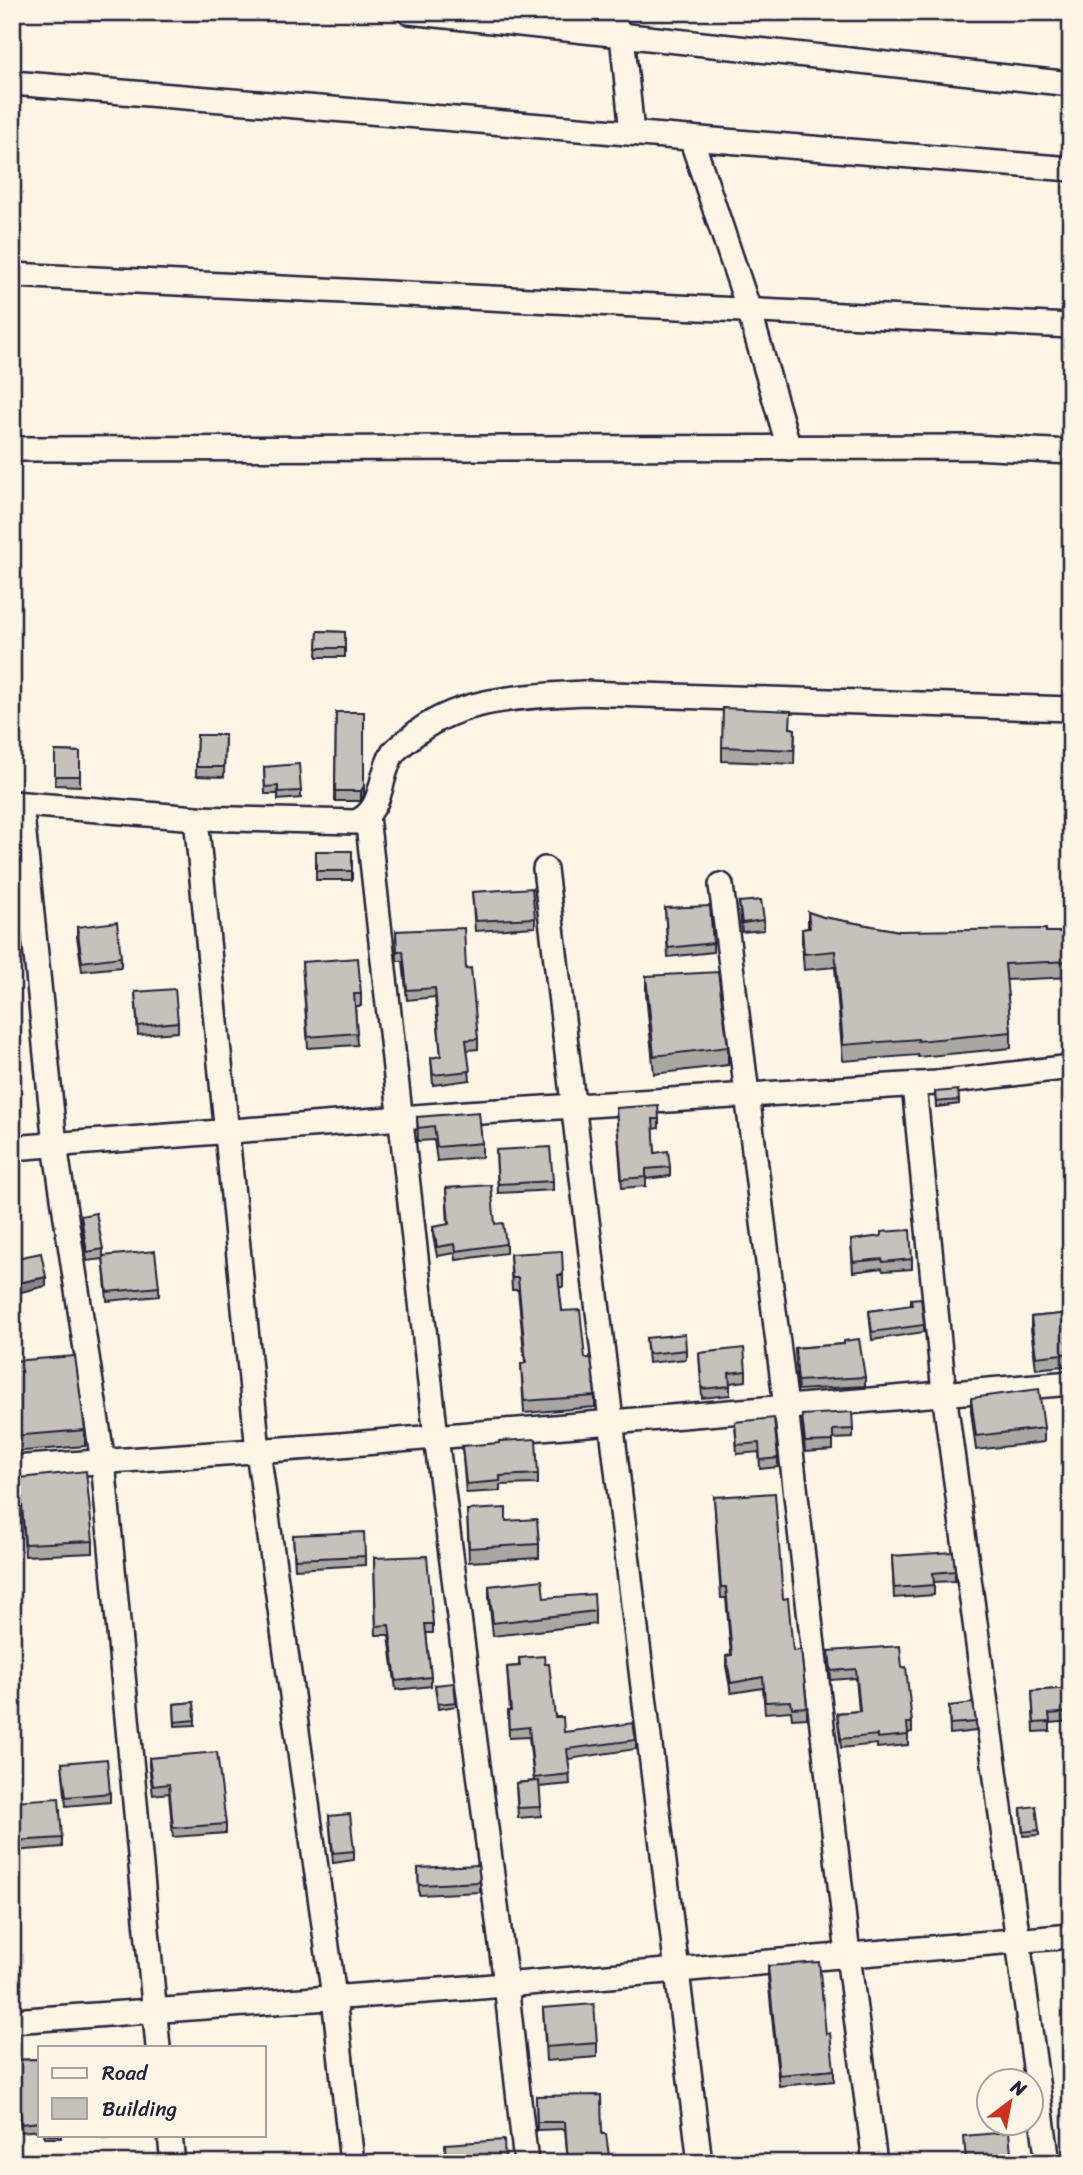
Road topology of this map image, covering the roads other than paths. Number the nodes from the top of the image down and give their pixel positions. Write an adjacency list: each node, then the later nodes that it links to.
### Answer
1 (409, 12): 3 (street)
2 (605, 12): 3 (street)
3 (622, 36): 5 (street); 6 (street)
4 (12, 82): 6 (street)
5 (1071, 84)
6 (632, 133): 7 (street)
7 (691, 138): 8 (street); 10 (street)
8 (1071, 170)
9 (12, 275): 10 (street)
10 (749, 310): 11 (street); 12 (street)
11 (1071, 326)
12 (789, 448): 13 (street); 14 (street)
13 (12, 449)
14 (1071, 452)
15 (1071, 709): 17 (street)
16 (16, 803): 18 (street); 27 (street)
17 (368, 816): 18 (street); 25 (street)
18 (196, 818): 26 (street)
19 (545, 869): 24 (street)
20 (722, 885): 23 (street)
21 (1071, 1066): 22 (street)
22 (914, 1085): 23 (street); 30 (street)
23 (748, 1095): 24 (street); 31 (street)
24 (574, 1106): 25 (street); 32 (street)
25 (399, 1118): 26 (street); 33 (street)
26 (228, 1132): 27 (street); 34 (street)
27 (55, 1145): 28 (street); 35 (street)
28 (12, 1148)
29 (1071, 1383): 30 (street)
30 (944, 1393): 31 (street); 38 (street)
31 (786, 1407): 32 (street); 39 (street)
32 (611, 1422): 33 (street); 40 (street)
33 (436, 1437): 34 (street); 41 (street)
34 (258, 1451): 35 (street); 42 (street)
35 (103, 1462): 36 (street); 43 (street)
36 (12, 1468)
37 (1071, 1936): 38 (street)
38 (1016, 1941): 39 (street); 52 (street)
39 (848, 1955): 40 (street); 51 (street)
40 (677, 1970): 41 (street); 50 (street)
41 (506, 1984): 42 (street); 49 (street)
42 (334, 1997): 43 (street); 48 (street)
43 (153, 2011): 44 (street); 45 (street)
44 (12, 2021)
45 (158, 2046)
46 (170, 2136): 47 (street)
47 (173, 2163)
48 (352, 2163)
49 (526, 2163)
50 (700, 2163)
51 (875, 2163)
52 (1048, 2163)

